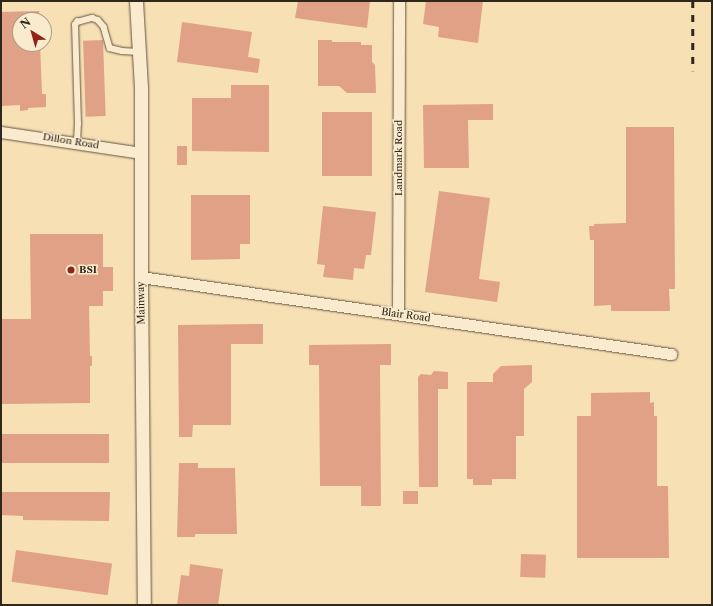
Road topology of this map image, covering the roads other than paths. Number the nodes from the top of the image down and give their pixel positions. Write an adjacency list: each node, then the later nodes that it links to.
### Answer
1 (136, 1): 3 (street, Mainway)
2 (399, 1): 8 (street, Landmark Road)
3 (139, 52): 5 (lane); 6 (street, Mainway)
4 (1, 132): 5 (street, Dillon Road)
5 (77, 142): 6 (street, Dillon Road)
6 (141, 153): 7 (street, Mainway)
7 (141, 278): 8 (street, Blair Road); 10 (street, Mainway)
8 (398, 314): 9 (street, Blair Road)
9 (671, 354)
10 (144, 605)

